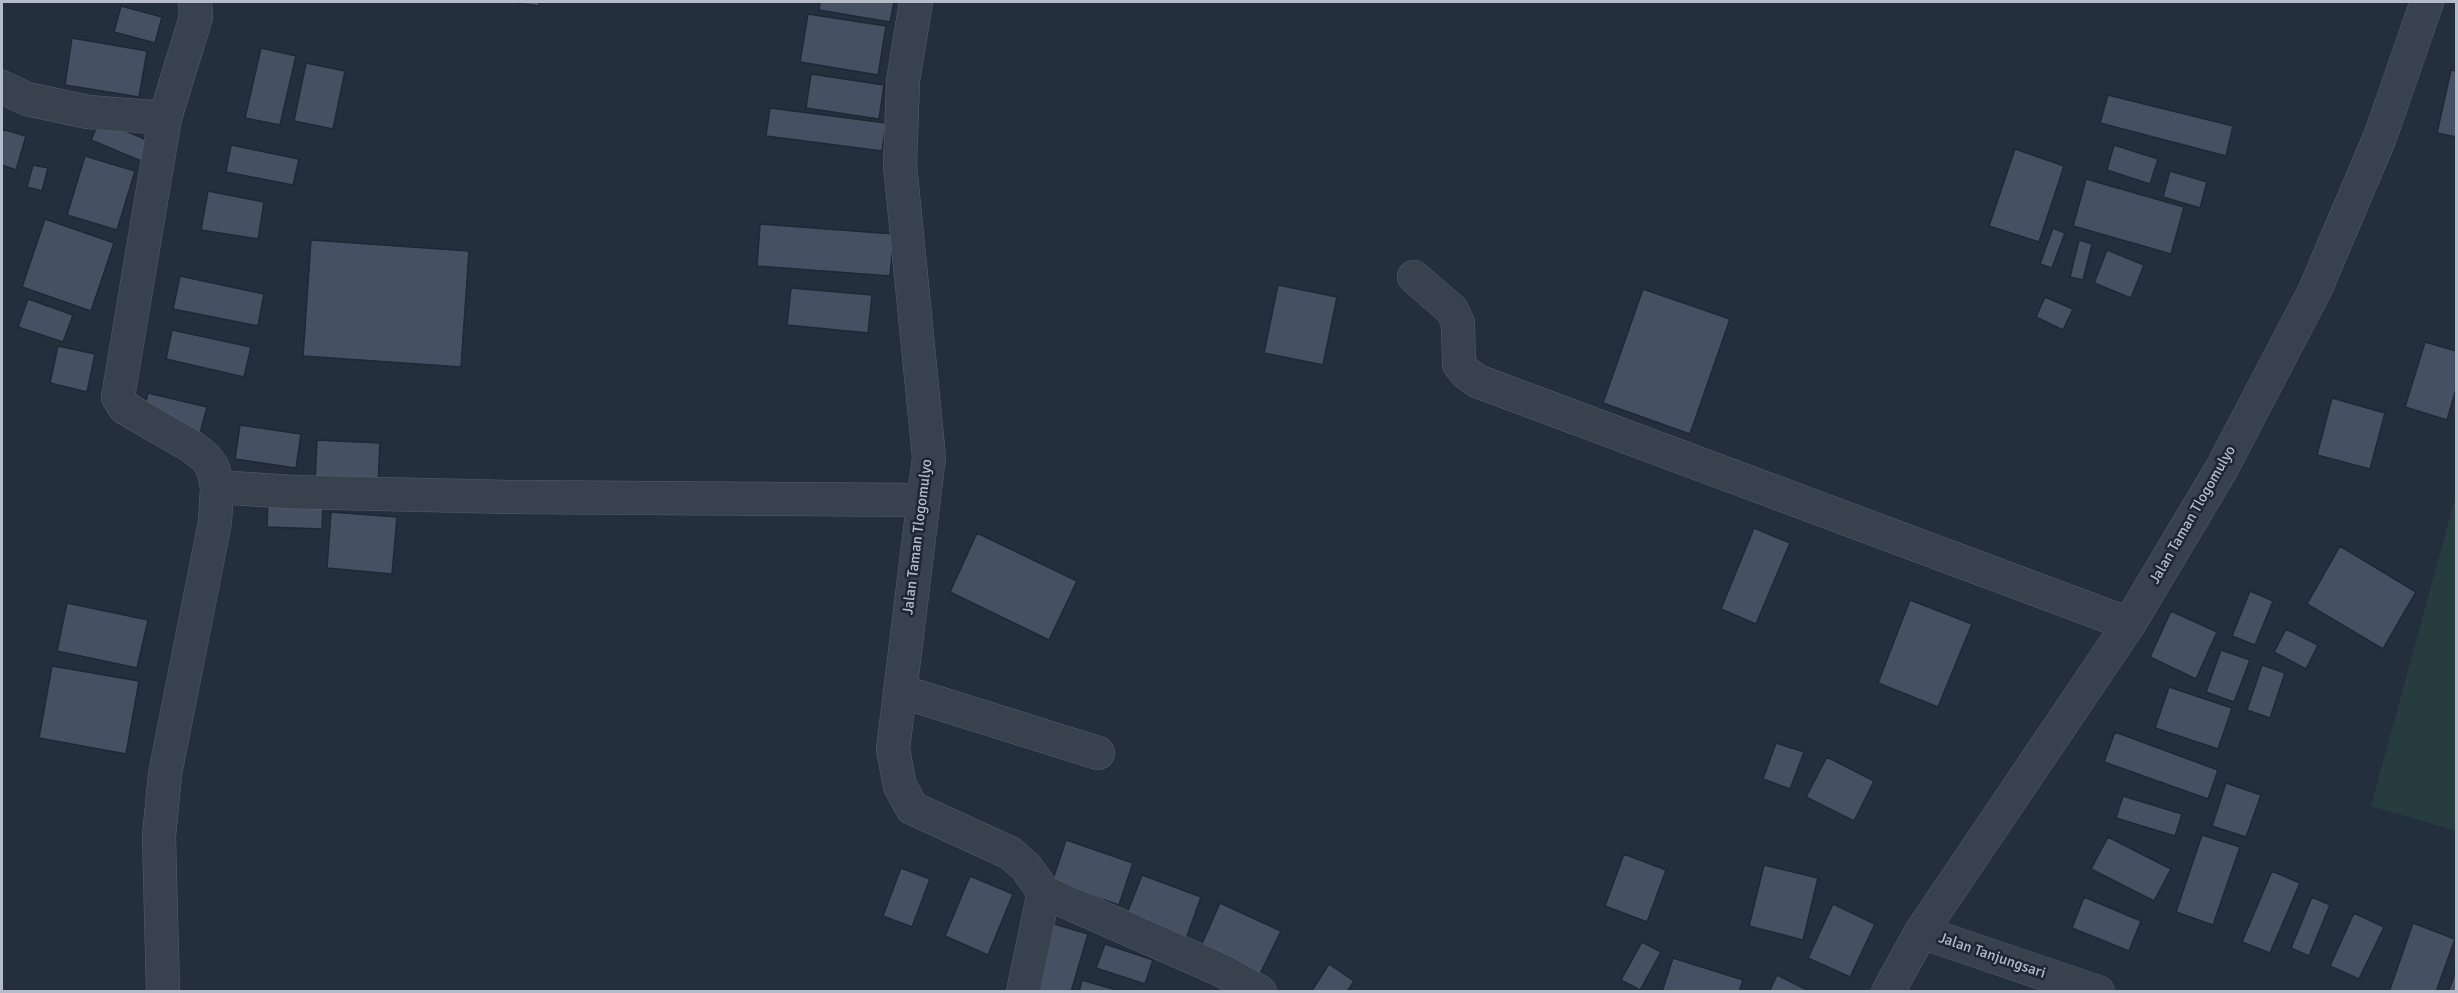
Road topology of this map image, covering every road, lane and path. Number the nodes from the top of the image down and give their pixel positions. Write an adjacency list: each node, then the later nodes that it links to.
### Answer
1 (195, 2): 5 (street)
2 (916, 2): 8 (street, Jalan Taman Tlogomulyo)
3 (2427, 2): 9 (street, Jalan Taman Tlogomulyo)
4 (2, 87): 5 (street)
5 (165, 118): 7 (street)
6 (1414, 277): 9 (street)
7 (217, 487): 8 (street); 14 (street)
8 (922, 500): 10 (street, Jalan Taman Tlogomulyo)
9 (2129, 624): 13 (street, Jalan Taman Tlogomulyo)
10 (900, 691): 11 (street); 12 (street, Jalan Taman Tlogomulyo)
11 (1098, 753)
12 (1044, 892): 15 (street); 16 (street)
13 (1921, 932): 17 (street, Jalan Taman Tlogomulyo); 18 (street, Jalan Tanjungsari)
14 (164, 992)
15 (1023, 992)
16 (1260, 992)
17 (1888, 992)
18 (2098, 992)

